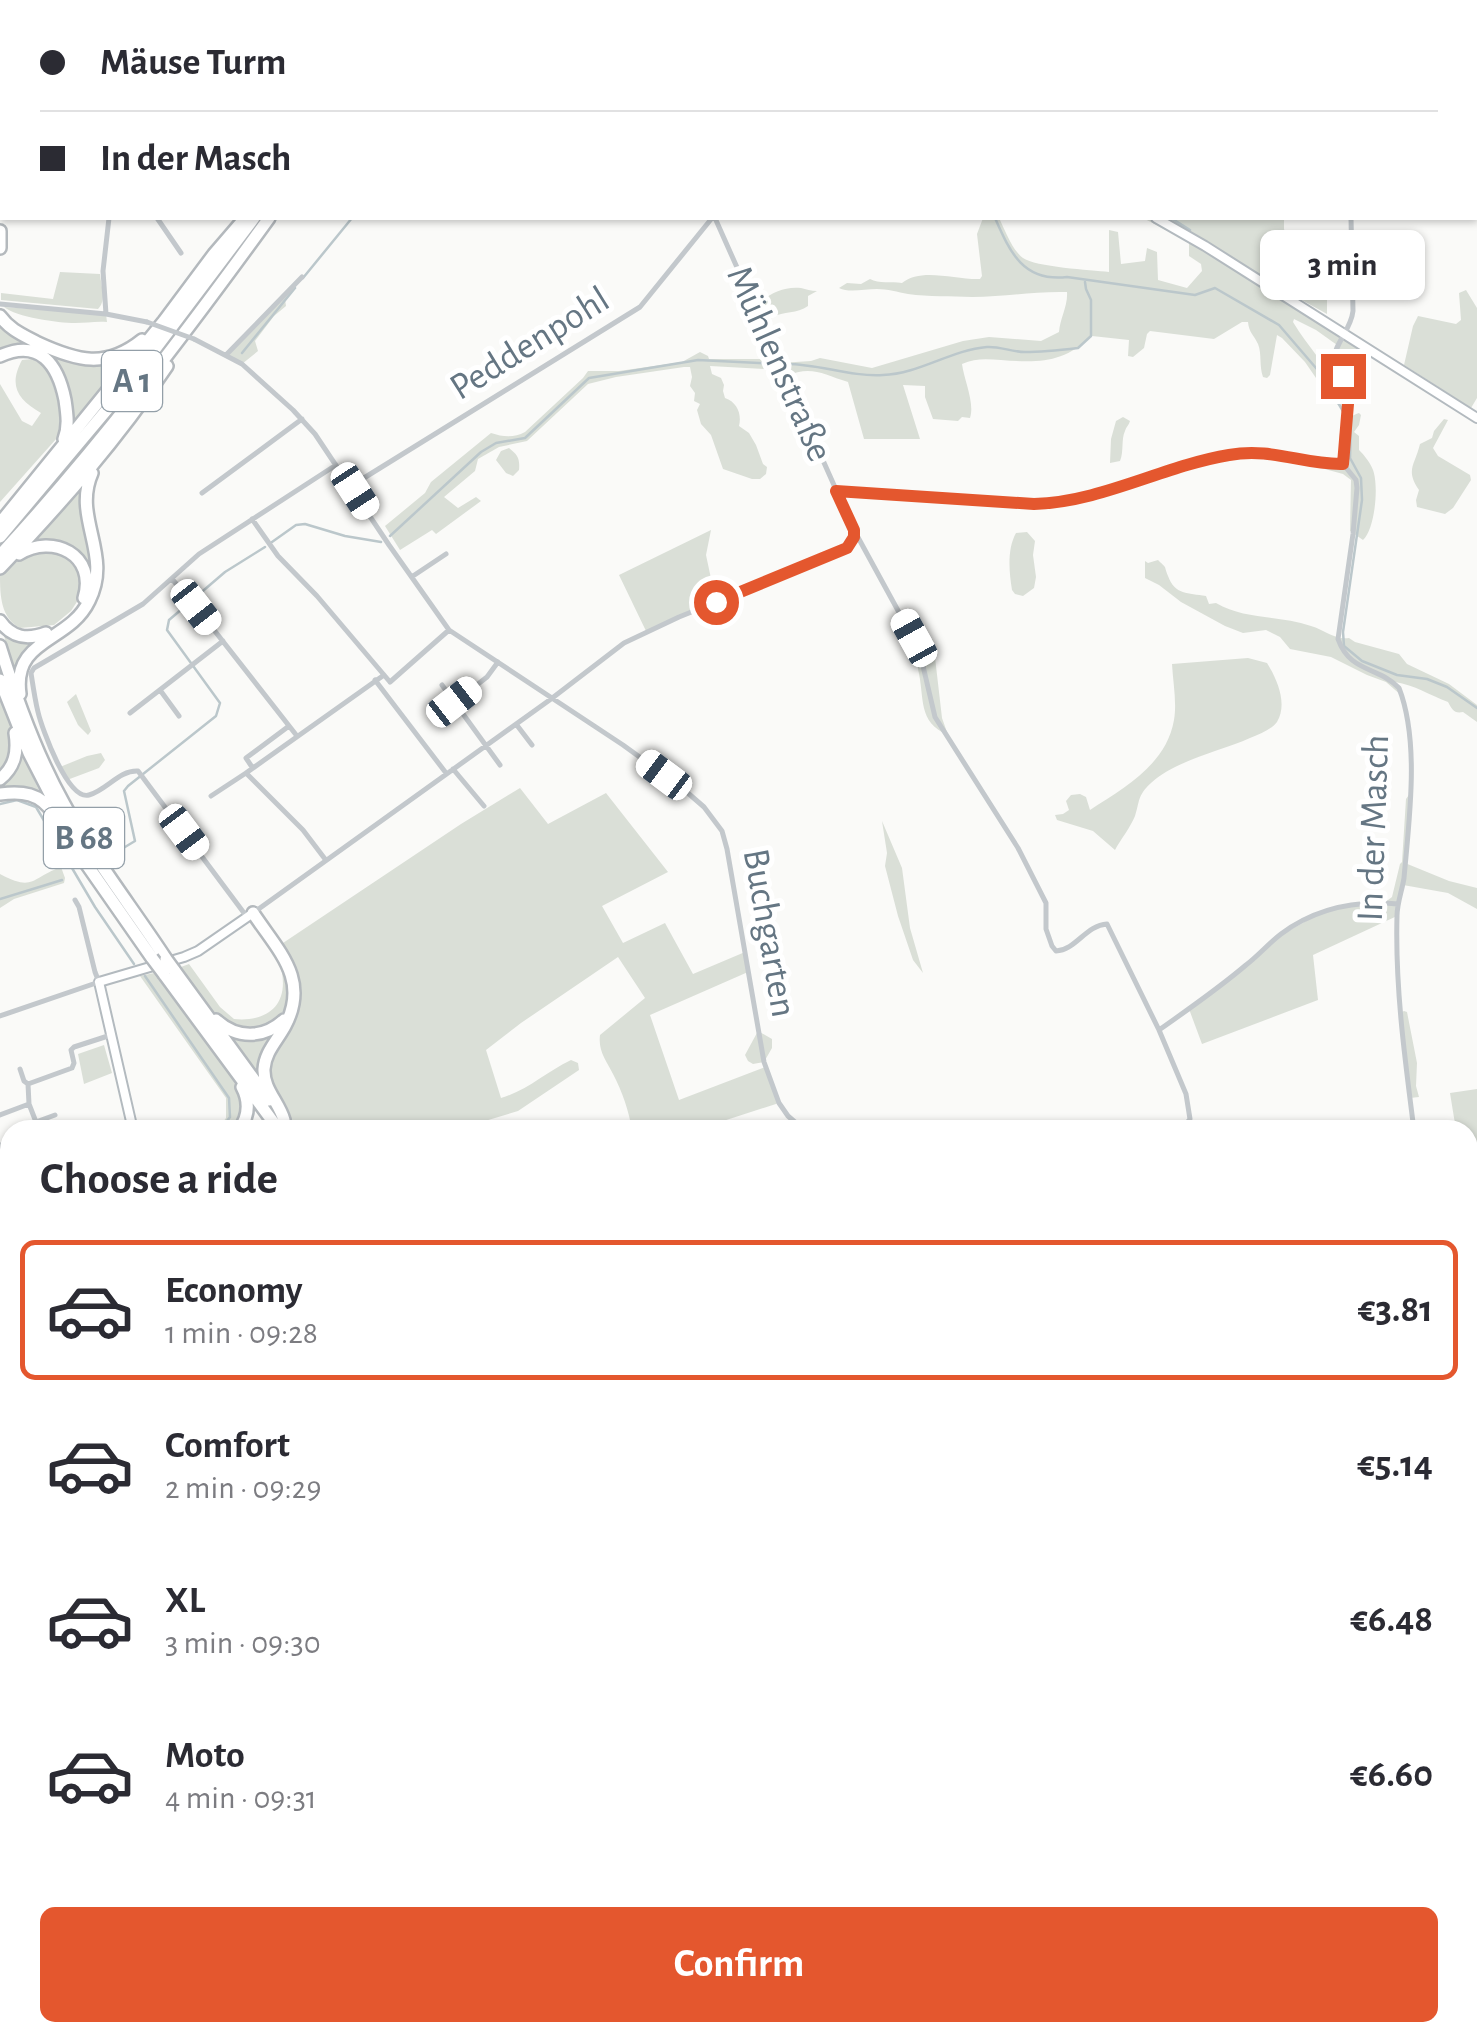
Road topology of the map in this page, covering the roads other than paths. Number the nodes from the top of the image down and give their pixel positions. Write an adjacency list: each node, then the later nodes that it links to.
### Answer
1 (110, 220): 15 (street)
2 (158, 220): 12 (street)
3 (243, 220): 17 (highway)
4 (252, 220): 34 (highway, A 1)
5 (268, 220): 19 (highway, A 1)
6 (711, 220): 28 (street, Peddenpohl)
7 (714, 220): 29 (street, Mühlenstraße)
8 (1160, 220): 18 (main road)
9 (1352, 220): 18 (street)
10 (0, 232): 11 (highway)
11 (0, 248)
12 (181, 253)
13 (302, 277): 20 (street)
14 (0, 304): 15 (street)
15 (106, 314): 20 (street, bridge)
16 (0, 316): 17 (highway)
17 (164, 321): 24 (highway)
18 (1344, 334): 22 (main road); 27 (street, In der Masch)
19 (179, 340): 25 (highway); 36 (highway, A 1)
20 (226, 354): 23 (street)
21 (0, 356): 24 (highway)
22 (1477, 418)
23 (302, 419): 26 (street); 30 (street)
24 (58, 452): 32 (highway)
25 (98, 459): 36 (highway); 52 (highway)
26 (338, 464): 28 (street); 31 (street)
27 (1343, 464): 29 (street); 70 (street, In der Masch)
28 (352, 486): 37 (street)
29 (836, 491): 33 (street, Mühlenstraße)
30 (202, 493)
31 (252, 519): 38 (street); 44 (street)
32 (0, 523)
33 (854, 530): 49 (street); 77 (street, Mühlenstraße)
34 (0, 537)
35 (446, 554): 37 (street)
36 (1, 562): 39 (highway)
37 (412, 576): 40 (street)
38 (172, 579): 41 (street); 71 (street)
39 (0, 621)
40 (449, 630): 43 (street, Buchgarten); 44 (street)
41 (224, 641): 48 (street); 55 (street)
42 (0, 646): 52 (highway, B 68)
43 (498, 662): 49 (street, Buchgarten); 50 (street)
44 (384, 674): 46 (street)
45 (0, 680): 52 (highway, B 68)
46 (375, 680): 56 (street); 61 (street)
47 (442, 685): 50 (street)
48 (160, 690): 51 (street); 53 (street)
49 (551, 699): 54 (street); 92 (street, Buchgarten)
50 (454, 702): 57 (street)
51 (130, 712)
52 (18, 716): 63 (highway); 68 (highway, B 68); 72 (highway, B 68)
53 (179, 716)
54 (516, 724): 57 (street); 58 (street)
55 (289, 726): 56 (street); 60 (street)
56 (297, 736): 60 (street)
57 (486, 745): 59 (street); 61 (street)
58 (532, 745)
59 (500, 766)
60 (252, 767): 62 (street)
61 (450, 771): 66 (street); 67 (street)
62 (246, 773): 65 (street); 67 (street)
63 (0, 780)
64 (0, 794): 68 (highway)
65 (210, 796)
66 (484, 806)
67 (326, 860): 71 (street)
68 (85, 862): 72 (highway, B 68)
69 (75, 900): 74 (street)
70 (1398, 904): 77 (street); 94 (street, In der Masch)
71 (250, 915): 74 (main road); 75 (highway)
72 (157, 956): 73 (highway, B 68, bridge)
73 (171, 972): 75 (highway); 80 (highway, B 68); 90 (highway, B 68)
74 (100, 982): 76 (street); 78 (main road)
75 (290, 1013): 91 (highway)
76 (0, 1016)
77 (1160, 1030): 93 (street)
78 (111, 1034): 81 (street); 87 (main road)
79 (20, 1069): 81 (street)
80 (235, 1070): 88 (highway); 89 (highway, B 68)
81 (28, 1084): 82 (street)
82 (30, 1104): 83 (street); 85 (street)
83 (0, 1115)
84 (55, 1115): 86 (street)
85 (35, 1120)
86 (41, 1120)
87 (131, 1120)
88 (246, 1120)
89 (279, 1120)
90 (280, 1120)
91 (284, 1120)
92 (793, 1120)
93 (1189, 1120)
94 (1413, 1120)

